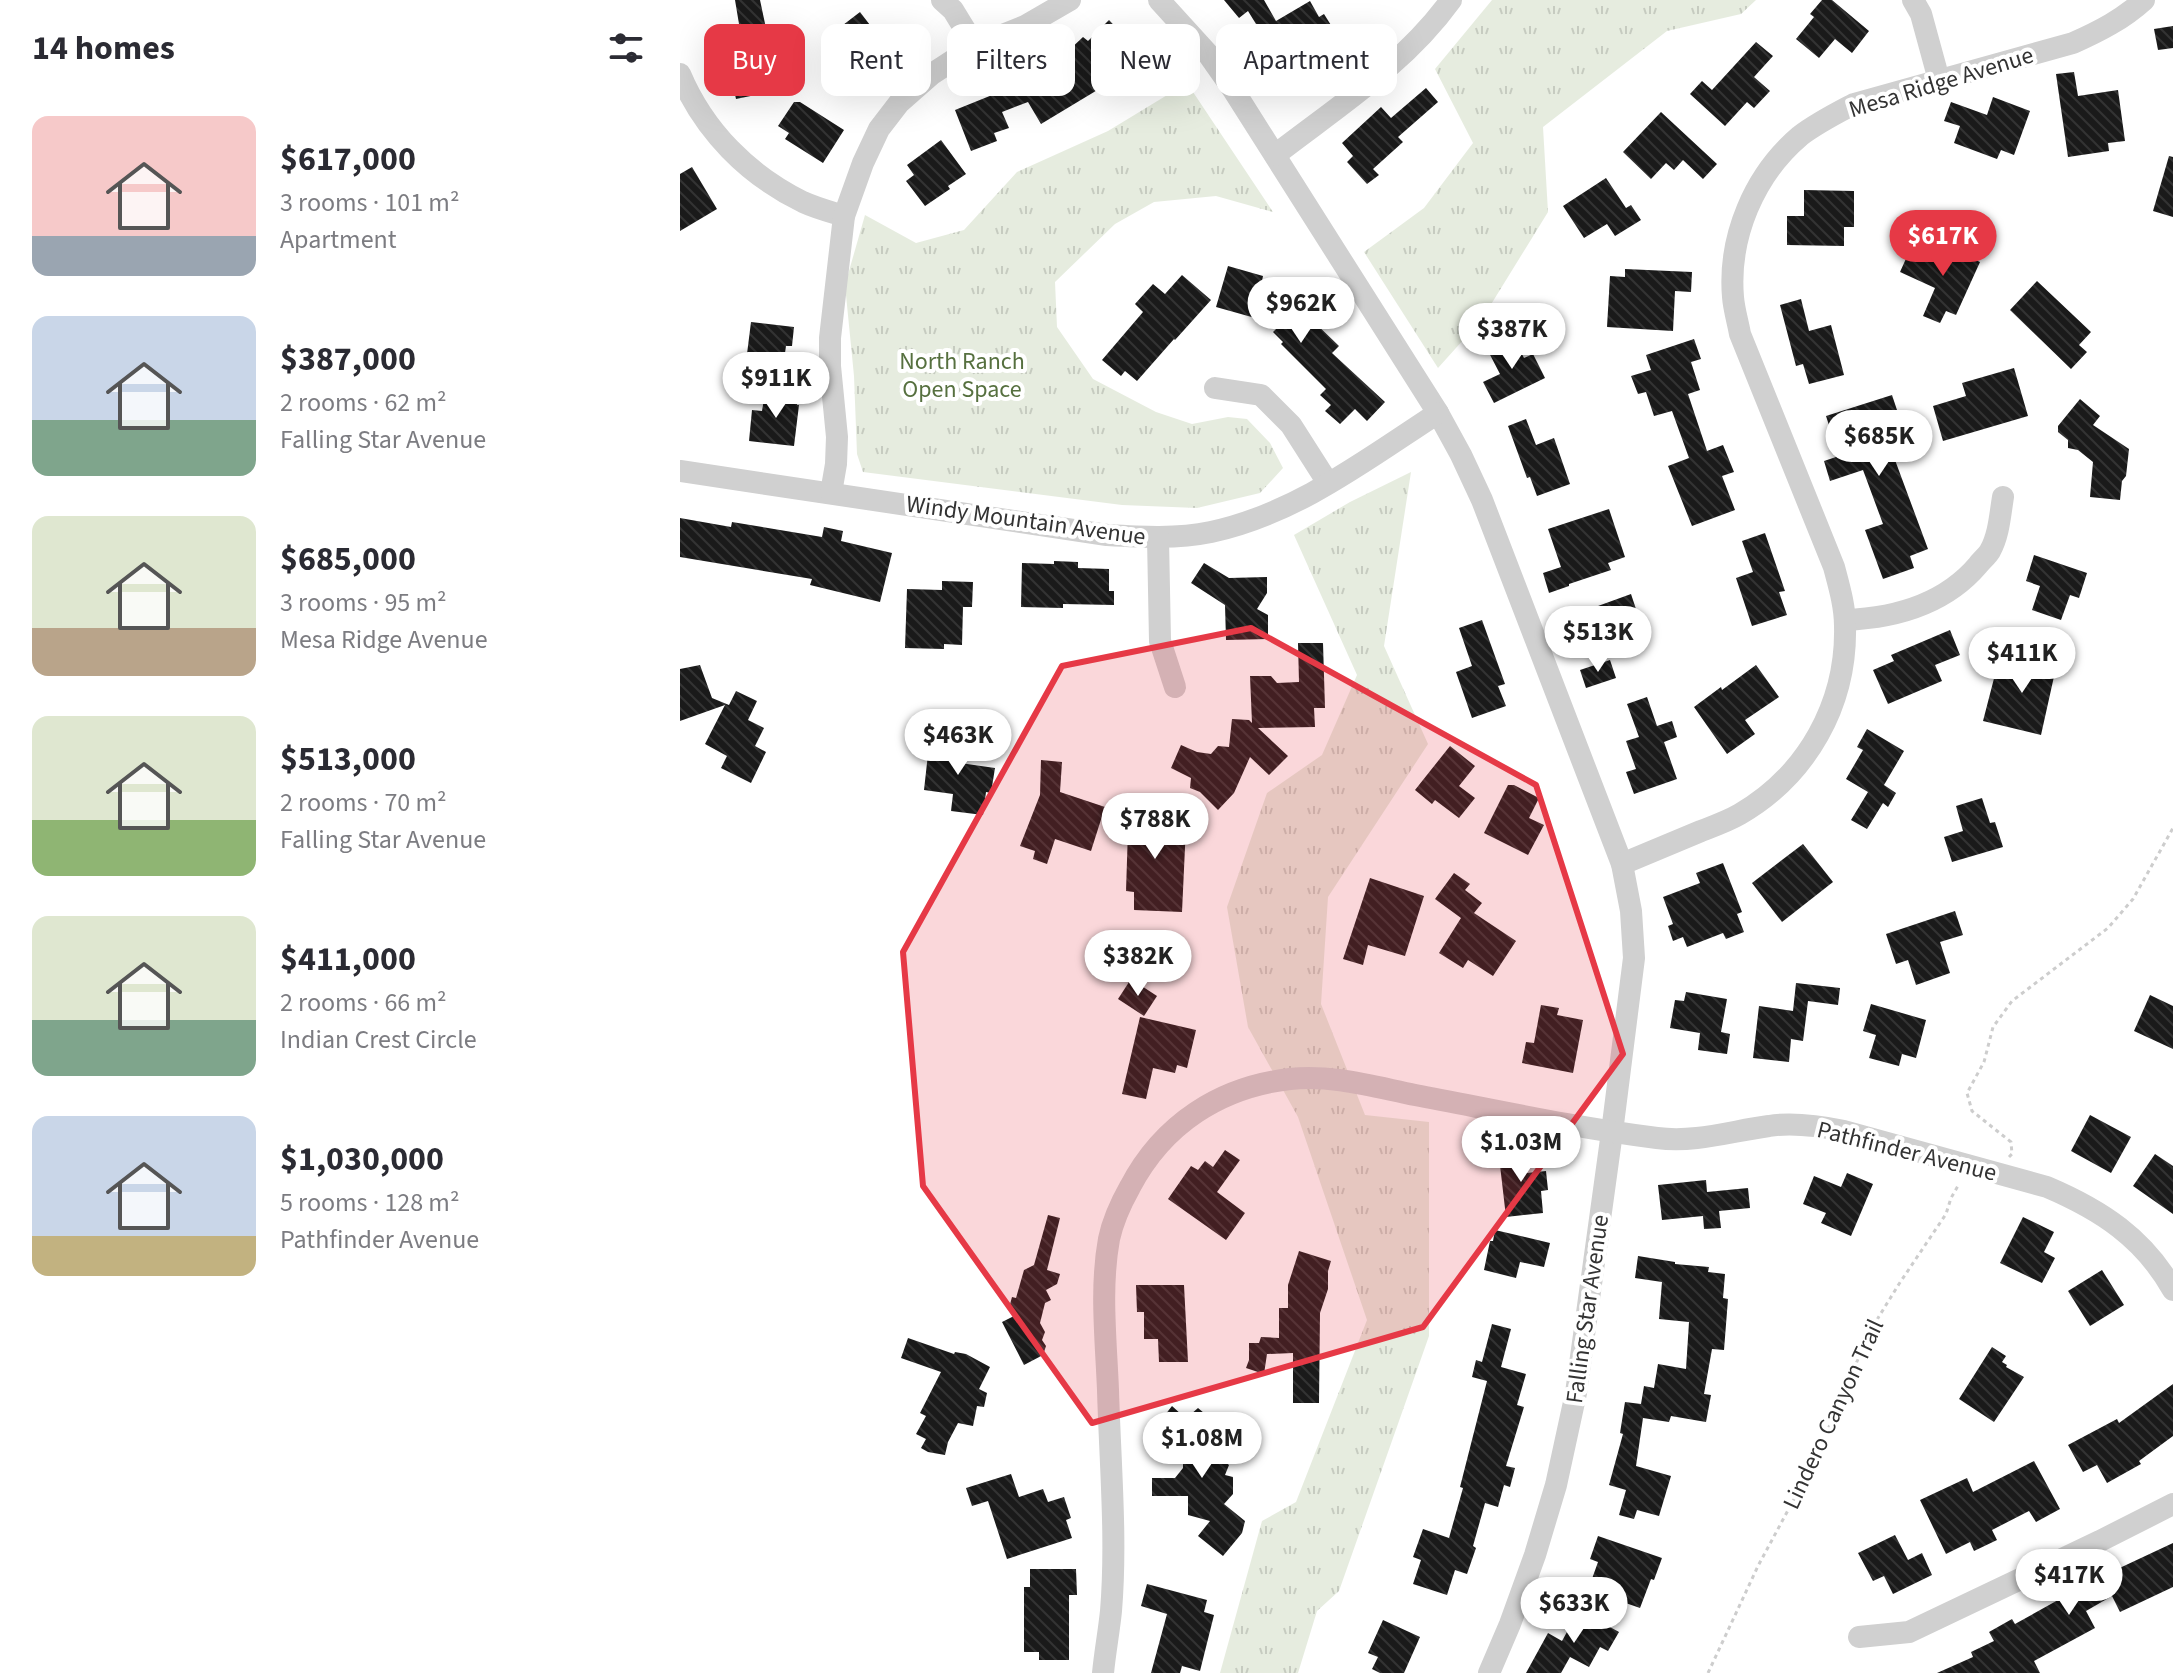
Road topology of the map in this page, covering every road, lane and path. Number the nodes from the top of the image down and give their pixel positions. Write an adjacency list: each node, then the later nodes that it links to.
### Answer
1 (942, 0): 7 (street)
2 (1070, 0): 8 (street)
3 (1159, 0): 12 (street, Falling Star Avenue)
4 (1451, 0): 12 (street)
5 (1913, 0): 11 (street)
6 (2144, 0): 11 (street, Mesa Ridge Avenue)
7 (962, 24)
8 (1028, 24)
9 (947, 64): 13 (street)
10 (680, 74): 13 (street)
11 (1939, 80): 21 (street, Mesa Ridge Avenue)
12 (1275, 155): 15 (street, Falling Star Avenue)
13 (844, 216): 18 (street)
14 (1215, 388): 17 (street)
15 (1438, 413): 17 (street, Windy Mountain Avenue); 24 (street, Falling Star Avenue)
16 (680, 471): 18 (street, Windy Mountain Avenue)
17 (1328, 483): 20 (street, Windy Mountain Avenue)
18 (831, 493): 20 (street, Windy Mountain Avenue)
19 (2003, 497): 21 (street)
20 (1158, 538): 22 (street)
21 (1845, 620): 24 (street, Mesa Ridge Avenue)
22 (1175, 687)
23 (2173, 828): 26 (path)
24 (1622, 864): 25 (street, Falling Star Avenue)
25 (1612, 1132): 26 (street, Pathfinder Avenue); 30 (street, Pathfinder Avenue); 31 (street, Falling Star Avenue)
26 (1976, 1167): 27 (street, Pathfinder Avenue); 32 (path, Lindero Canyon Trail)
27 (2173, 1290)
28 (2173, 1504): 29 (street)
29 (1859, 1637)
30 (1103, 1673)
31 (1489, 1673)
32 (1708, 1673)

